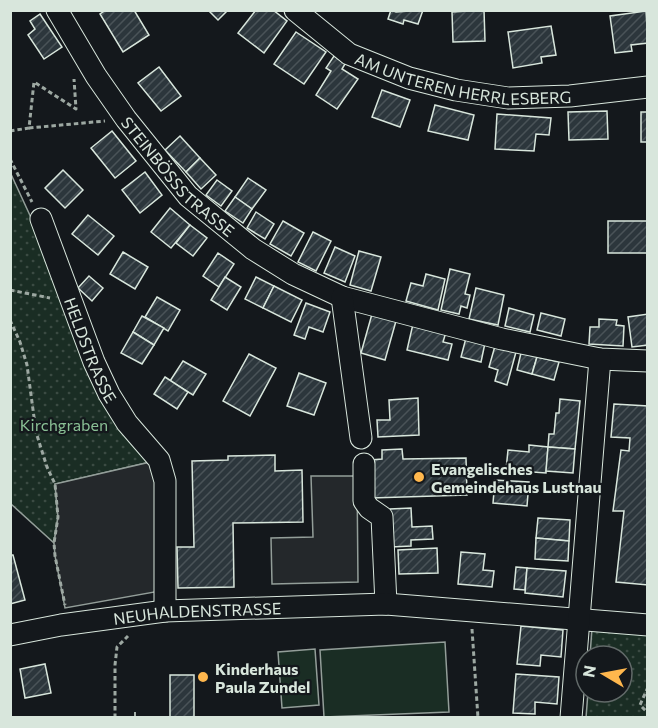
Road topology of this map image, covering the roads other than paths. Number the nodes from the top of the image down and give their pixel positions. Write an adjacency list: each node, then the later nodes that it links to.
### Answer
1 (57, 10): 5 (street, STEINBÖSSSTRASSE)
2 (295, 10): 3 (street, AM UNTEREN HERRLESBERG)
3 (648, 87)
4 (41, 219): 11 (street, HELDSTRASSE)
5 (342, 297): 6 (street, STEINBÖSSSTRASSE); 8 (street)
6 (600, 359): 7 (street, STEINBÖSSSTRASSE); 12 (street)
7 (648, 361)
8 (361, 438)
9 (364, 464): 10 (street)
10 (386, 604): 11 (street, NEUHALDENSTRASSE); 12 (street, NEUHALDENSTRASSE)
11 (165, 611): 14 (street, NEUHALDENSTRASSE)
12 (581, 620): 13 (street, NEUHALDENSTRASSE); 15 (street)
13 (648, 625)
14 (10, 635)
15 (571, 717)

